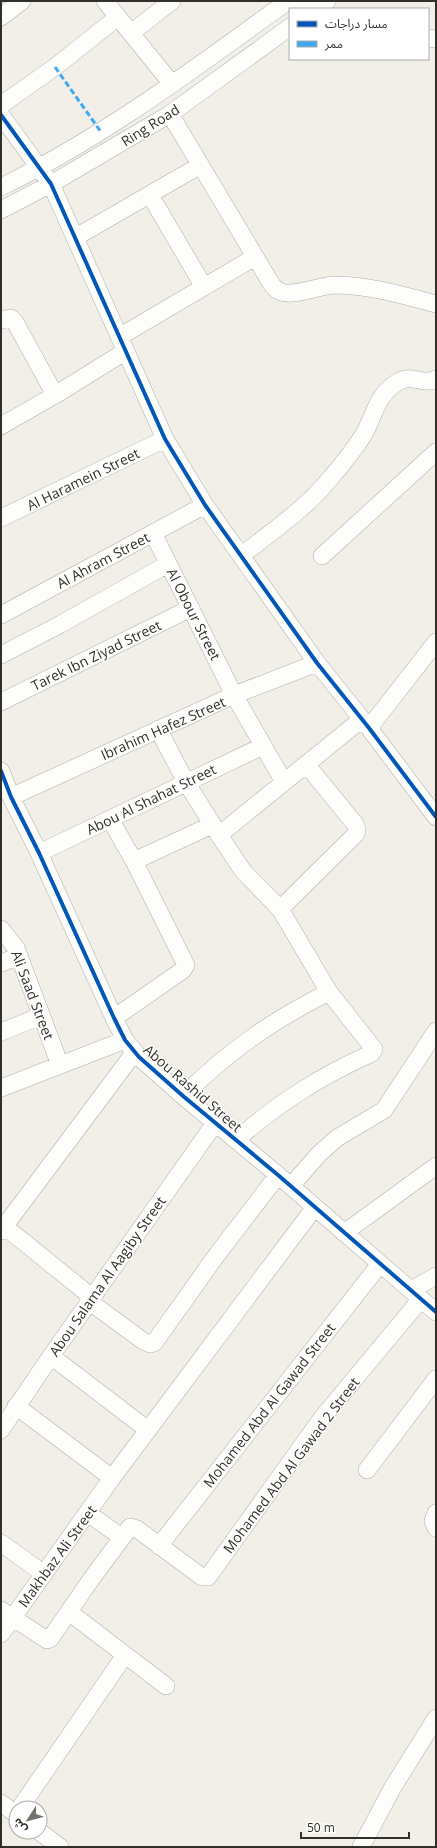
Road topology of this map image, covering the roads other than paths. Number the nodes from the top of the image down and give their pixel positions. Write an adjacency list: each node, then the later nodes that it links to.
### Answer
1 (22, 1): 7 (street)
2 (105, 1): 8 (street)
3 (172, 1): 10 (street)
4 (288, 1): 11 (street, Ring Road)
5 (327, 1): 6 (street)
6 (316, 8)
7 (2, 15)
8 (118, 17): 10 (street); 12 (street)
9 (289, 28): 13 (street, Ring Road)
10 (131, 33): 11 (street)
11 (172, 84): 16 (street, Ring Road)
12 (1, 104)
13 (170, 114): 15 (street); 17 (street, Ring Road)
14 (1, 115): 16 (street)
15 (200, 166): 19 (street); 22 (street)
16 (40, 168): 17 (street); 18 (street, Ring Road)
17 (51, 184): 20 (street, Ring Road); 21 (street)
18 (1, 187)
19 (150, 194): 21 (street); 23 (street)
20 (1, 210)
21 (76, 237): 26 (street)
22 (255, 258): 23 (street); 24 (street)
23 (204, 287): 26 (street)
24 (436, 304)
25 (2, 319): 28 (street)
26 (123, 344): 28 (street); 30 (street)
27 (436, 379): 35 (street)
28 (54, 395): 29 (street)
29 (1, 426)
30 (165, 439): 32 (street); 33 (street, Al Haramein Street)
31 (436, 452): 36 (street)
32 (205, 505): 34 (street, Al Ahram Street); 35 (street)
33 (1, 518)
34 (153, 533): 37 (street, Al Obour Street); 39 (street, Al Ahram Street)
35 (242, 556): 42 (street)
36 (322, 556)
37 (168, 564): 38 (street, Al Obour Street); 41 (street)
38 (190, 608): 43 (street, Al Obour Street); 44 (street, Tarek Ibn Ziyad Street)
39 (1, 615)
40 (436, 642): 45 (street)
41 (1, 655)
42 (317, 662): 43 (street, Ibrahim Hafez Street); 45 (street)
43 (234, 696): 46 (street, Ibrahim Hafez Street); 47 (street, Al Obour Street)
44 (1, 702)
45 (365, 723): 48 (street); 53 (street)
46 (158, 729): 50 (street); 52 (street, Ibrahim Hafez Street)
47 (263, 746): 50 (street, Abou Al Shahat Street); 51 (street, Al Obour Street)
48 (306, 764): 51 (street); 58 (street)
49 (1, 771): 52 (street, Abou Rashid Street)
50 (186, 782): 54 (street, Abou Al Shahat Street); 55 (street)
51 (284, 782): 55 (street)
52 (11, 797): 56 (street, Abou Rashid Street)
53 (436, 817)
54 (110, 819): 56 (street, Abou Al Shahat Street); 57 (street)
55 (215, 830): 57 (street); 58 (street)
56 (39, 853): 64 (street, Abou Rashid Street)
57 (134, 861): 64 (street)
58 (280, 909): 62 (street)
59 (1, 929): 60 (street, Ali Saad Street)
60 (19, 956): 61 (street); 63 (street, Ali Saad Street)
61 (1, 963)
62 (329, 992): 70 (street); 72 (street)
63 (41, 1016): 66 (street); 68 (street, Ali Saad Street)
64 (114, 1018): 67 (street, Abou Rashid Street)
65 (436, 1031): 74 (street)
66 (1, 1032)
67 (130, 1046): 68 (street); 70 (street, Abou Rashid Street); 76 (street)
68 (60, 1065): 69 (street)
69 (1, 1088)
70 (183, 1096): 71 (street, Abou Rashid Street)
71 (215, 1123): 72 (street, Abou Rashid Street); 81 (street, Abou Salama Al Aagiby Street)
72 (236, 1140): 74 (street, Abou Rashid Street)
73 (436, 1166): 77 (street)
74 (284, 1181): 75 (street, Abou Rashid Street); 81 (street)
75 (315, 1206): 77 (street, Abou Rashid Street); 87 (street, Makhbaz Ali Street)
76 (3, 1228): 81 (street)
77 (344, 1233): 78 (street, Abou Rashid Street)
78 (380, 1264): 80 (street, Abou Rashid Street); 95 (street, Mohamed Abd Al Gawad Street)
79 (436, 1276): 80 (street)
80 (416, 1294): 82 (street, Abou Rashid Street); 95 (street, Mohamed Abd Al Gawad 2 Street)
81 (91, 1300): 83 (street, Abou Salama Al Aagiby Street)
82 (436, 1312)
83 (51, 1356): 85 (street, Abou Salama Al Aagiby Street); 87 (street)
84 (436, 1379): 88 (street)
85 (16, 1406): 86 (street, Abou Salama Al Aagiby Street); 89 (street)
86 (1, 1430)
87 (148, 1430): 89 (street, Makhbaz Ali Street)
88 (367, 1470)
89 (112, 1478): 90 (street, Makhbaz Ali Street)
90 (88, 1513): 93 (street); 96 (street, Makhbaz Ali Street)
91 (436, 1513): 92 (street)
92 (436, 1528)
93 (121, 1537): 95 (street); 97 (street)
94 (1, 1543): 96 (street)
95 (158, 1546)
96 (44, 1574): 98 (street, Makhbaz Ali Street)
97 (69, 1612): 98 (street); 100 (street)
98 (7, 1614): 99 (street, Makhbaz Ali Street)
99 (1, 1634)
100 (125, 1654): 101 (street); 103 (street)
101 (166, 1686)
102 (436, 1718): 106 (street)
103 (25, 1800)
104 (48, 1838): 105 (street)
105 (60, 1847)
106 (361, 1847)

